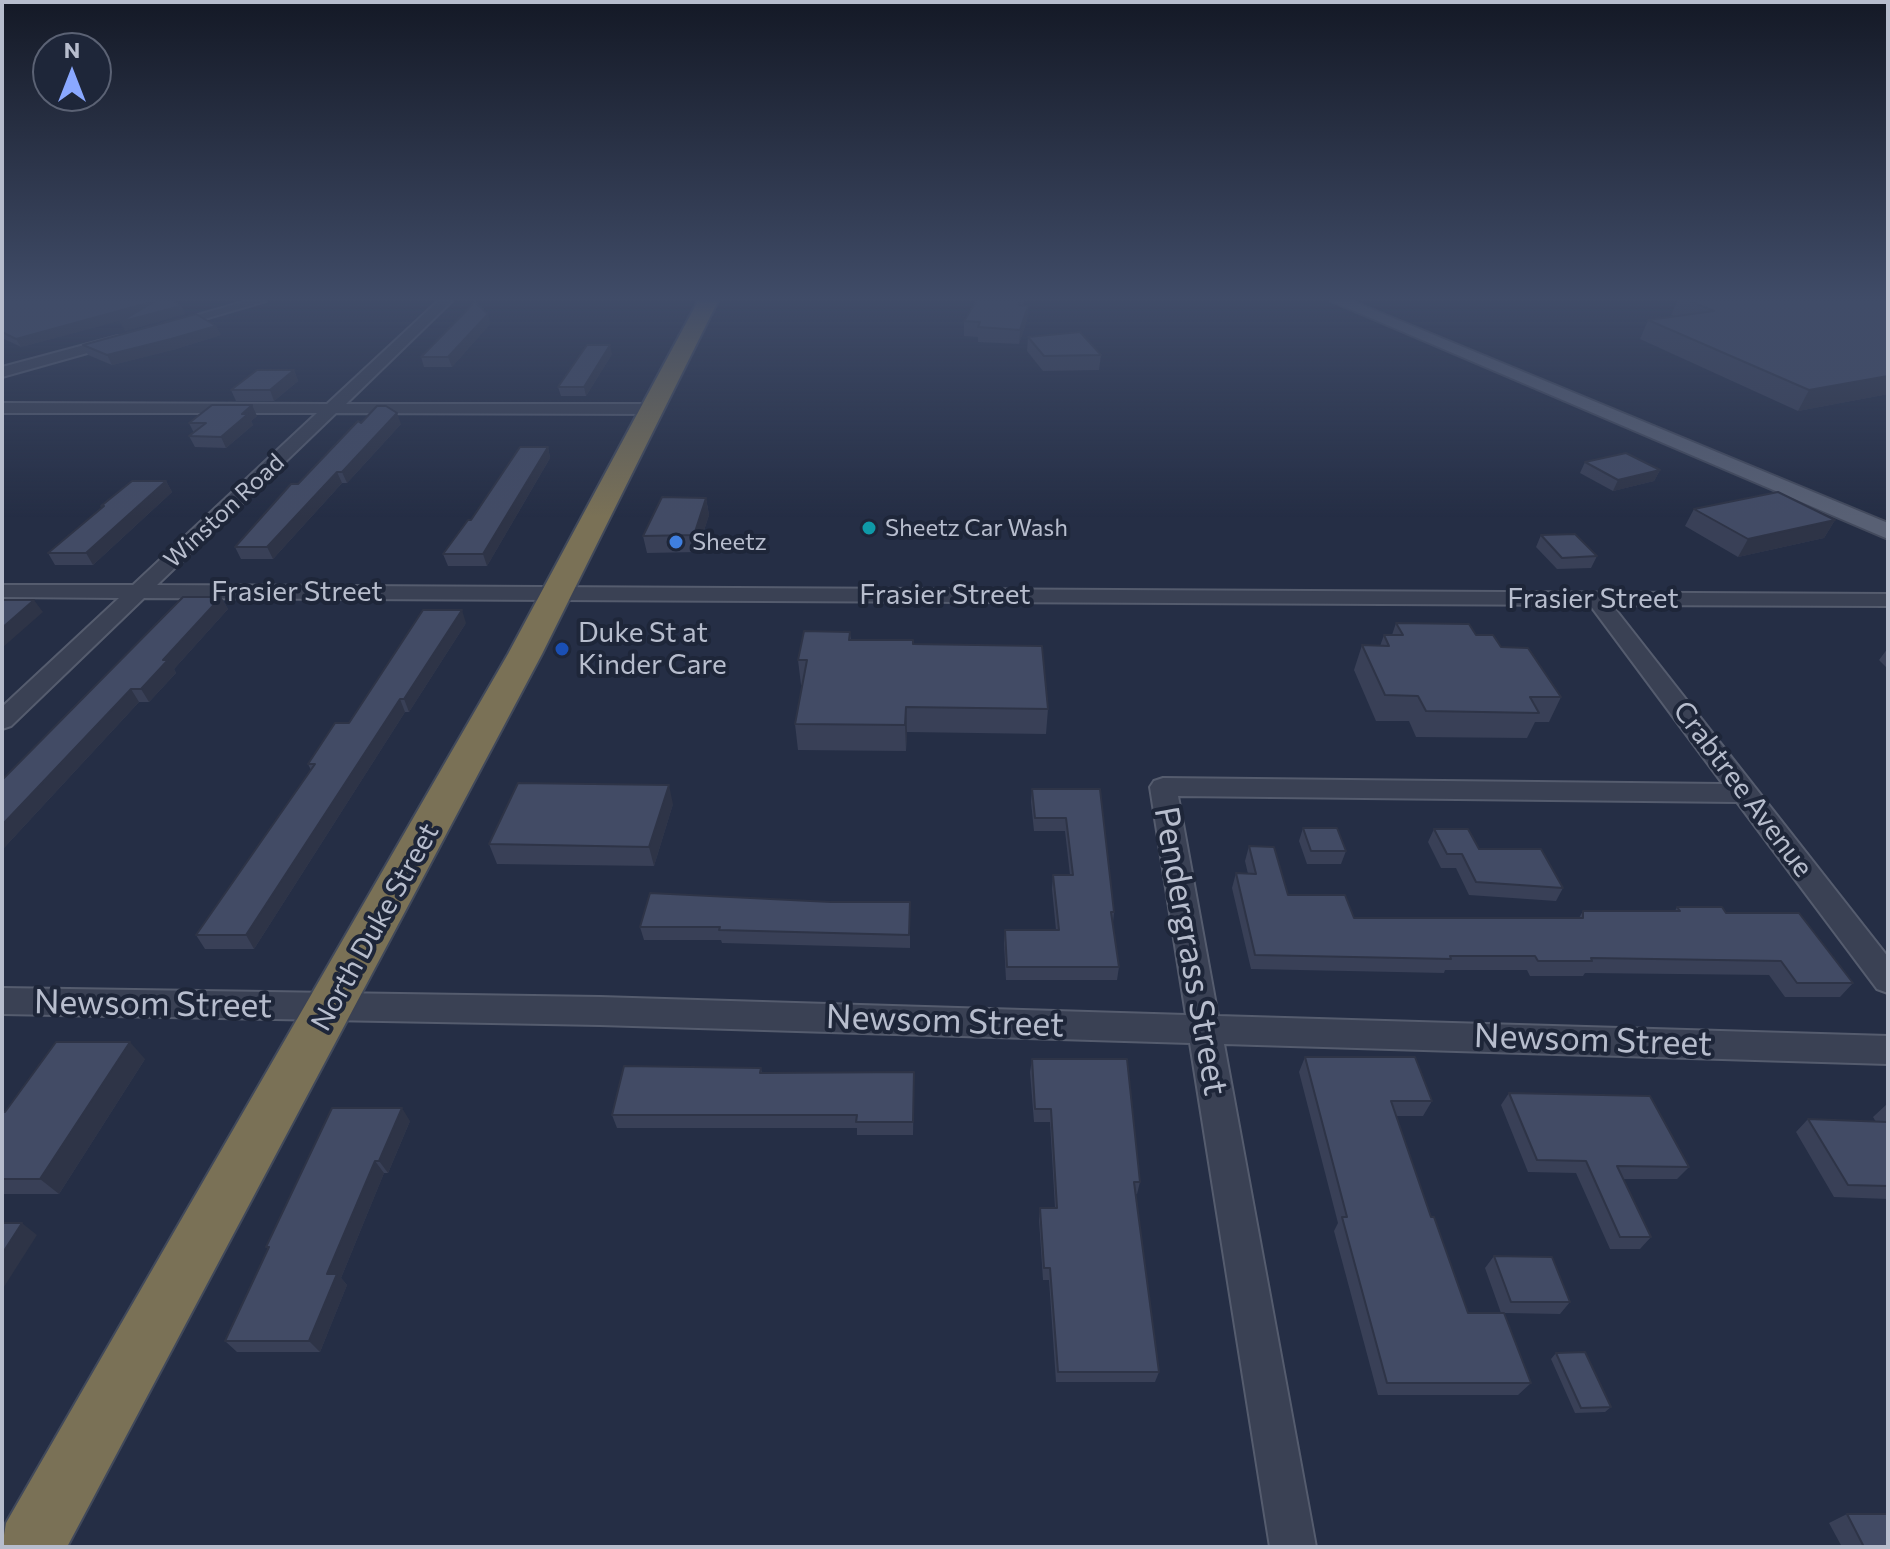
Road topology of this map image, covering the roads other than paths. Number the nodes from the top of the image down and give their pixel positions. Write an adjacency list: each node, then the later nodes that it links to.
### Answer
1 (368, 373): 5 (street, Winston Road)
2 (671, 373): 6 (highway, North Duke Street)
3 (1511, 373): 7 (main road)
4 (2, 408): 5 (street)
5 (331, 408): 6 (street); 9 (street, Winston Road)
6 (652, 409): 10 (highway, North Duke Street)
7 (1888, 532)
8 (2, 591): 9 (street, Frasier Street)
9 (139, 591): 10 (street, Frasier Street); 13 (street, Winston Road)
10 (557, 593): 11 (street, Frasier Street); 17 (highway, North Duke Street)
11 (1596, 599): 12 (street, Frasier Street); 14 (street, Crabtree Avenue)
12 (1888, 600)
13 (2, 721)
14 (1746, 793): 15 (street, Crabtree Avenue); 18 (street, Pendergrass Street)
15 (1888, 980)
16 (2, 1001): 17 (street, Newsom Street)
17 (331, 1007): 18 (street, Newsom Street); 20 (highway, North Duke Street)
18 (1203, 1028): 19 (street, Newsom Street); 21 (street, Pendergrass Street)
19 (1888, 1050)
20 (30, 1547)
21 (1293, 1547)

